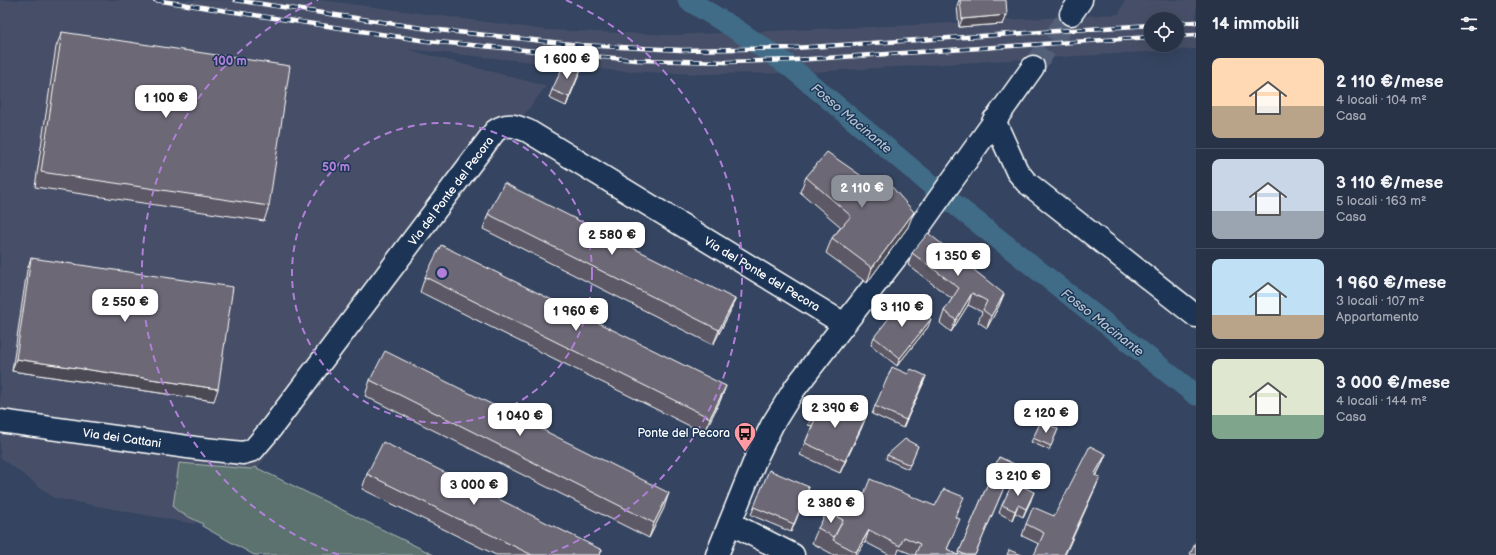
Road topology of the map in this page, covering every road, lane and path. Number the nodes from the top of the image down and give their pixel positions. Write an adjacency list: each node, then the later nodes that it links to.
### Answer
1 (1033, 67): 2 (street)
2 (984, 134): 3 (street); 4 (street)
3 (1196, 316)
4 (844, 324): 6 (street, Via del Ponte del Pecora); 7 (street)
5 (0, 421): 6 (street, Via dei Cattani)
6 (243, 452)
7 (730, 523): 8 (street); 9 (street)
8 (717, 555)
9 (793, 555)

